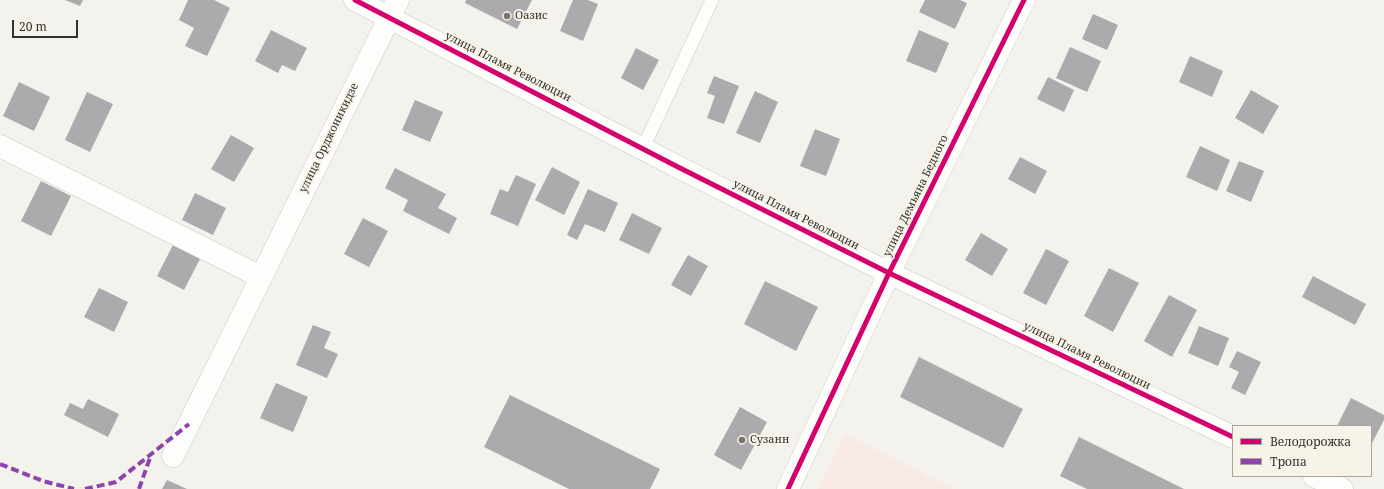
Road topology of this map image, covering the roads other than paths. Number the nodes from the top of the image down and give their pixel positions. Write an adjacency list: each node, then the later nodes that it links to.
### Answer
1 (355, 0): 4 (street, улица Пламя Революции)
2 (712, 0): 6 (lane)
3 (1024, 0): 7 (street, улица Демьяна Бедного)
4 (394, 8): 6 (street, улица Пламя Революции); 8 (street, улица Орджоникидзе)
5 (0, 146): 8 (street)
6 (642, 148): 7 (street, улица Пламя Революции)
7 (889, 272): 9 (street, улица Пламя Революции); 12 (street, улица Демьяна Бедного)
8 (261, 277): 10 (street, улица Орджоникидзе)
9 (1232, 437)
10 (173, 456)
11 (1316, 477): 13 (street)
12 (788, 489)
13 (1342, 489)

